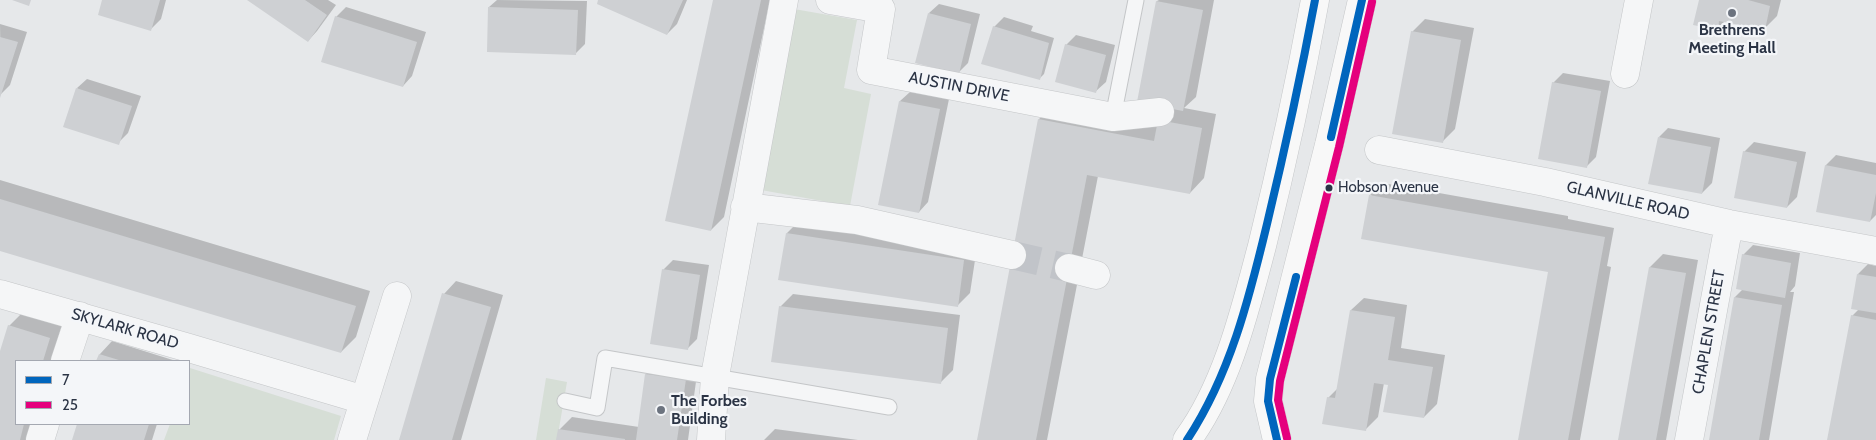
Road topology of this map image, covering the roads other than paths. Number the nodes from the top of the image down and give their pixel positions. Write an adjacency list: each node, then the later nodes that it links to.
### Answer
1 (784, 0): 11 (street)
2 (830, 0): 9 (street, AUSTIN DRIVE)
3 (1136, 0): 9 (lane)
4 (1315, 0): 29 (street)
5 (1362, 0): 30 (street)
6 (1639, 0): 7 (street)
7 (1625, 74)
8 (1160, 112): 9 (street, AUSTIN DRIVE)
9 (1113, 117)
10 (1380, 150): 12 (street, GLANVILLE ROAD)
11 (745, 207): 14 (street); 21 (street)
12 (1729, 224): 13 (street, GLANVILLE ROAD); 31 (street, CHAPLEN STREET)
13 (1876, 251)
14 (1012, 255)
15 (1068, 268): 16 (street)
16 (1096, 275)
17 (0, 294): 19 (street, SKYLARK ROAD)
18 (397, 296): 22 (street)
19 (80, 316): 20 (street); 22 (street, SKYLARK ROAD)
20 (65, 360)
21 (716, 376): 23 (lane); 24 (lane); 28 (street)
22 (364, 400): 27 (street)
23 (565, 401)
24 (889, 408)
25 (46, 425): 26 (street)
26 (40, 440)
27 (352, 440)
28 (711, 440)
29 (1187, 440)
30 (1277, 440)
31 (1689, 440)

